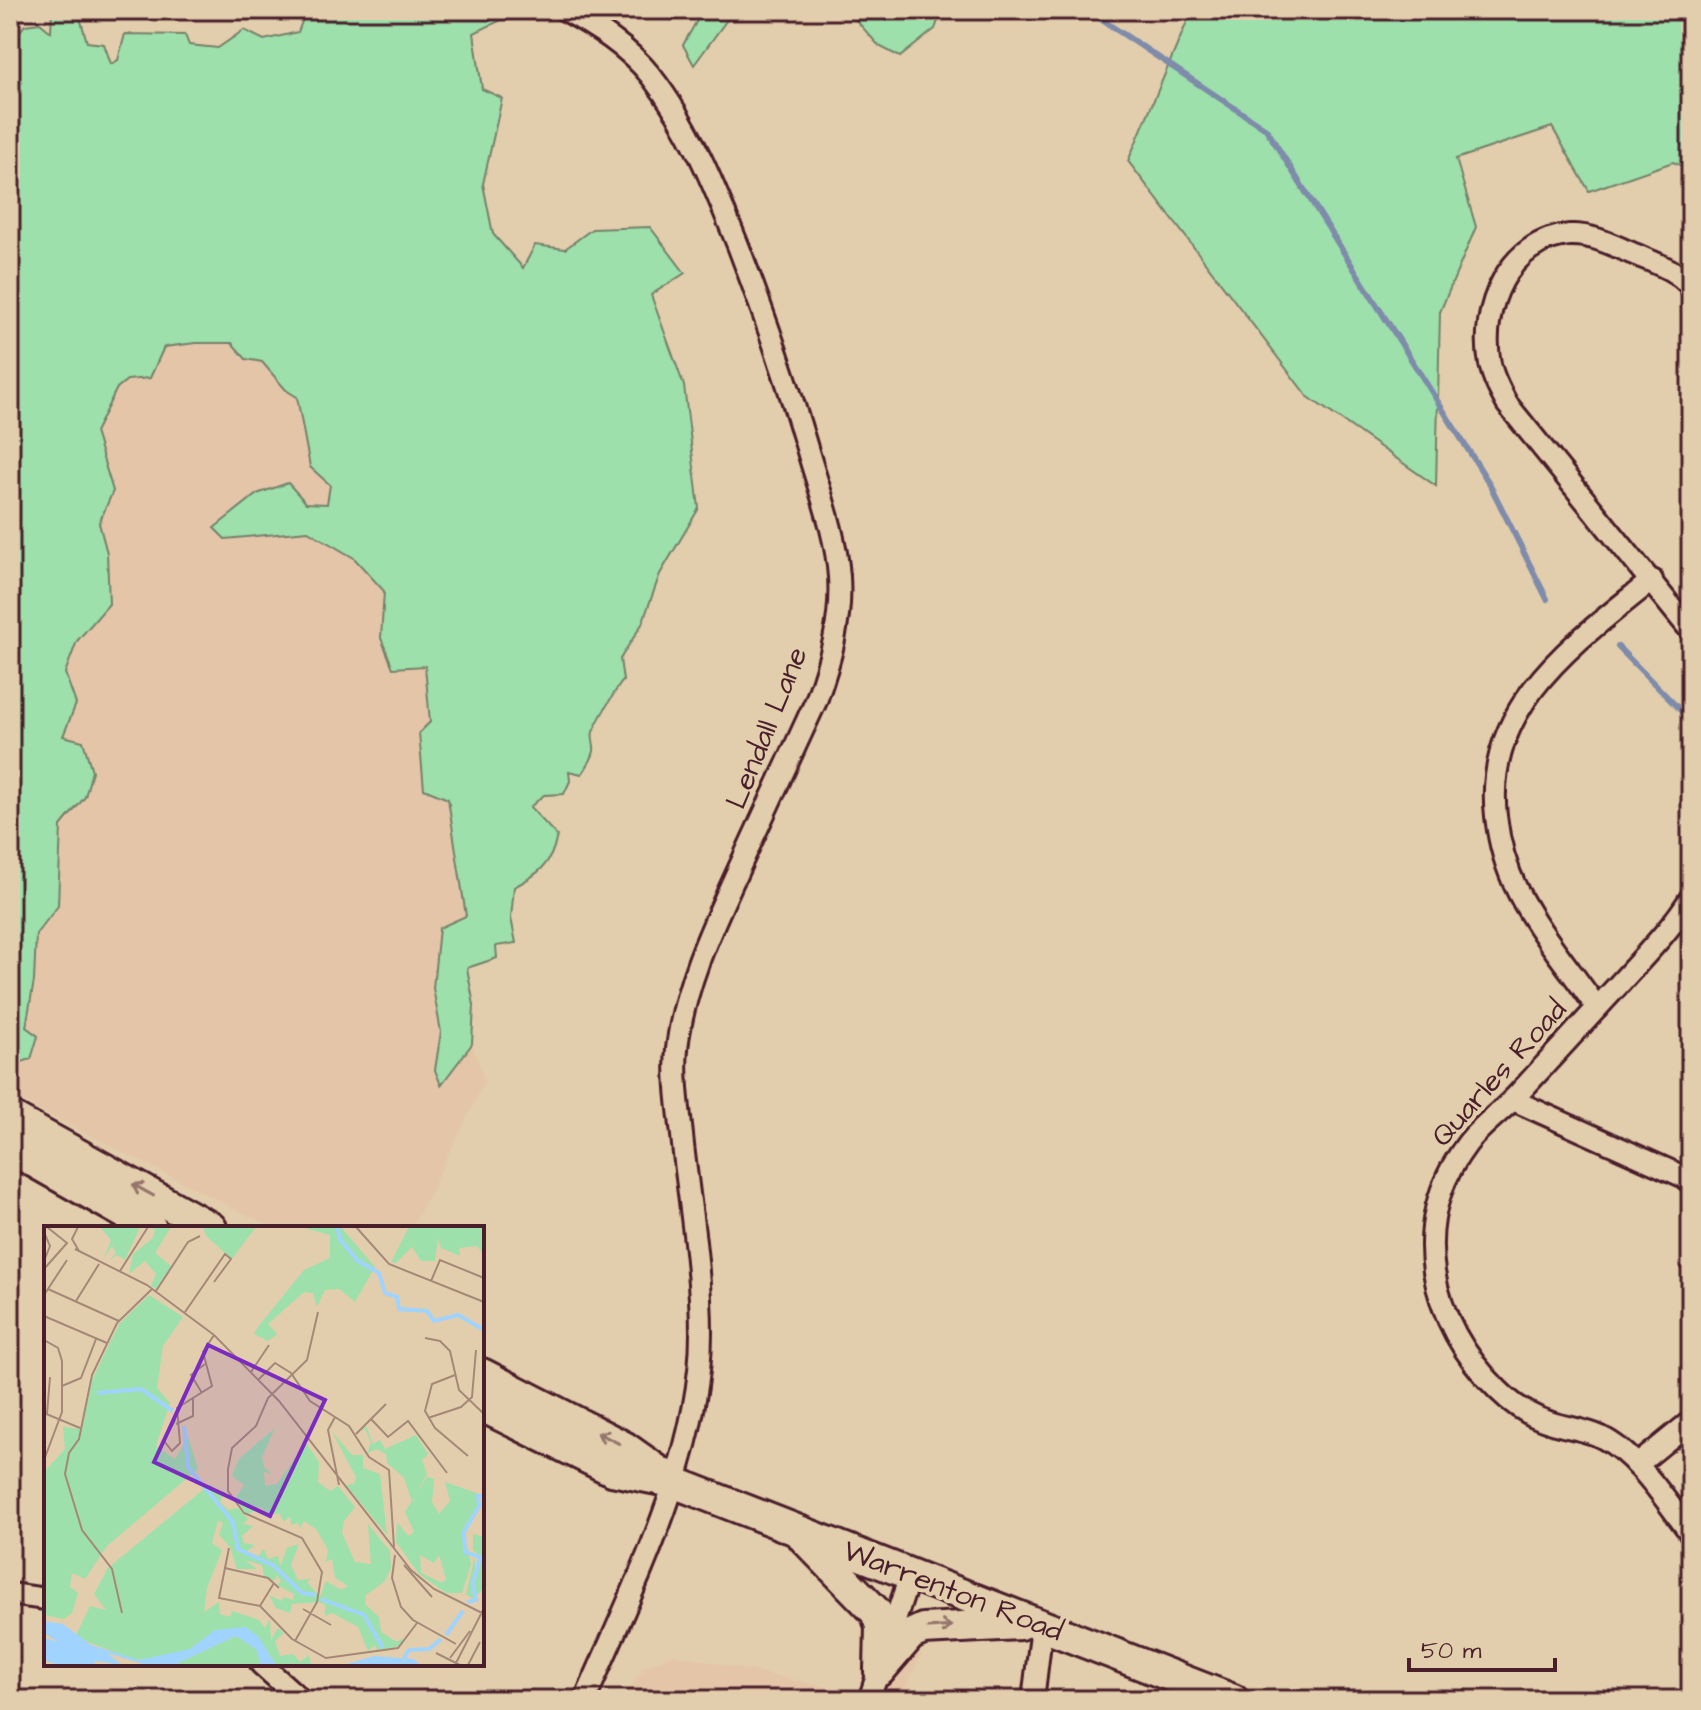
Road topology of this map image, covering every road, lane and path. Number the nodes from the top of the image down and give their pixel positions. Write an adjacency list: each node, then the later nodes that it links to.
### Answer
1 (565, 10): 17 (street, Lendall Lane)
2 (1691, 287): 3 (street)
3 (1652, 580): 4 (street); 6 (street)
4 (1688, 620)
5 (1691, 897): 6 (street, Quarles Road)
6 (1597, 1008): 7 (street, Quarles Road)
7 (1513, 1100): 10 (street); 16 (street, Quarles Road)
8 (10, 1117): 12 (main road, one-way to 8)
9 (10, 1148): 11 (main road)
10 (1691, 1183)
11 (147, 1226)
12 (207, 1226)
13 (484, 1375): 17 (main road, Warrenton Road, one-way to 13)
14 (484, 1407): 17 (main road, Warrenton Road)
15 (1691, 1421): 16 (street)
16 (1637, 1465): 19 (street, Quarles Road)
17 (673, 1482): 18 (main road, Warrenton Road); 27 (street, Lendall Lane)
18 (797, 1531): 20 (main road, Warrenton Road); 25 (main road)
19 (1691, 1534)
20 (910, 1575): 23 (main road, Warrenton Road); 25 (street)
21 (10, 1594): 22 (street)
22 (44, 1599)
23 (1039, 1625): 25 (main road, one-way to 23); 29 (street); 30 (main road, Warrenton Road)
24 (263, 1666): 26 (street)
25 (880, 1670): 28 (street)
26 (301, 1700)
27 (585, 1700)
28 (869, 1700)
29 (1033, 1700)
30 (1233, 1700)

